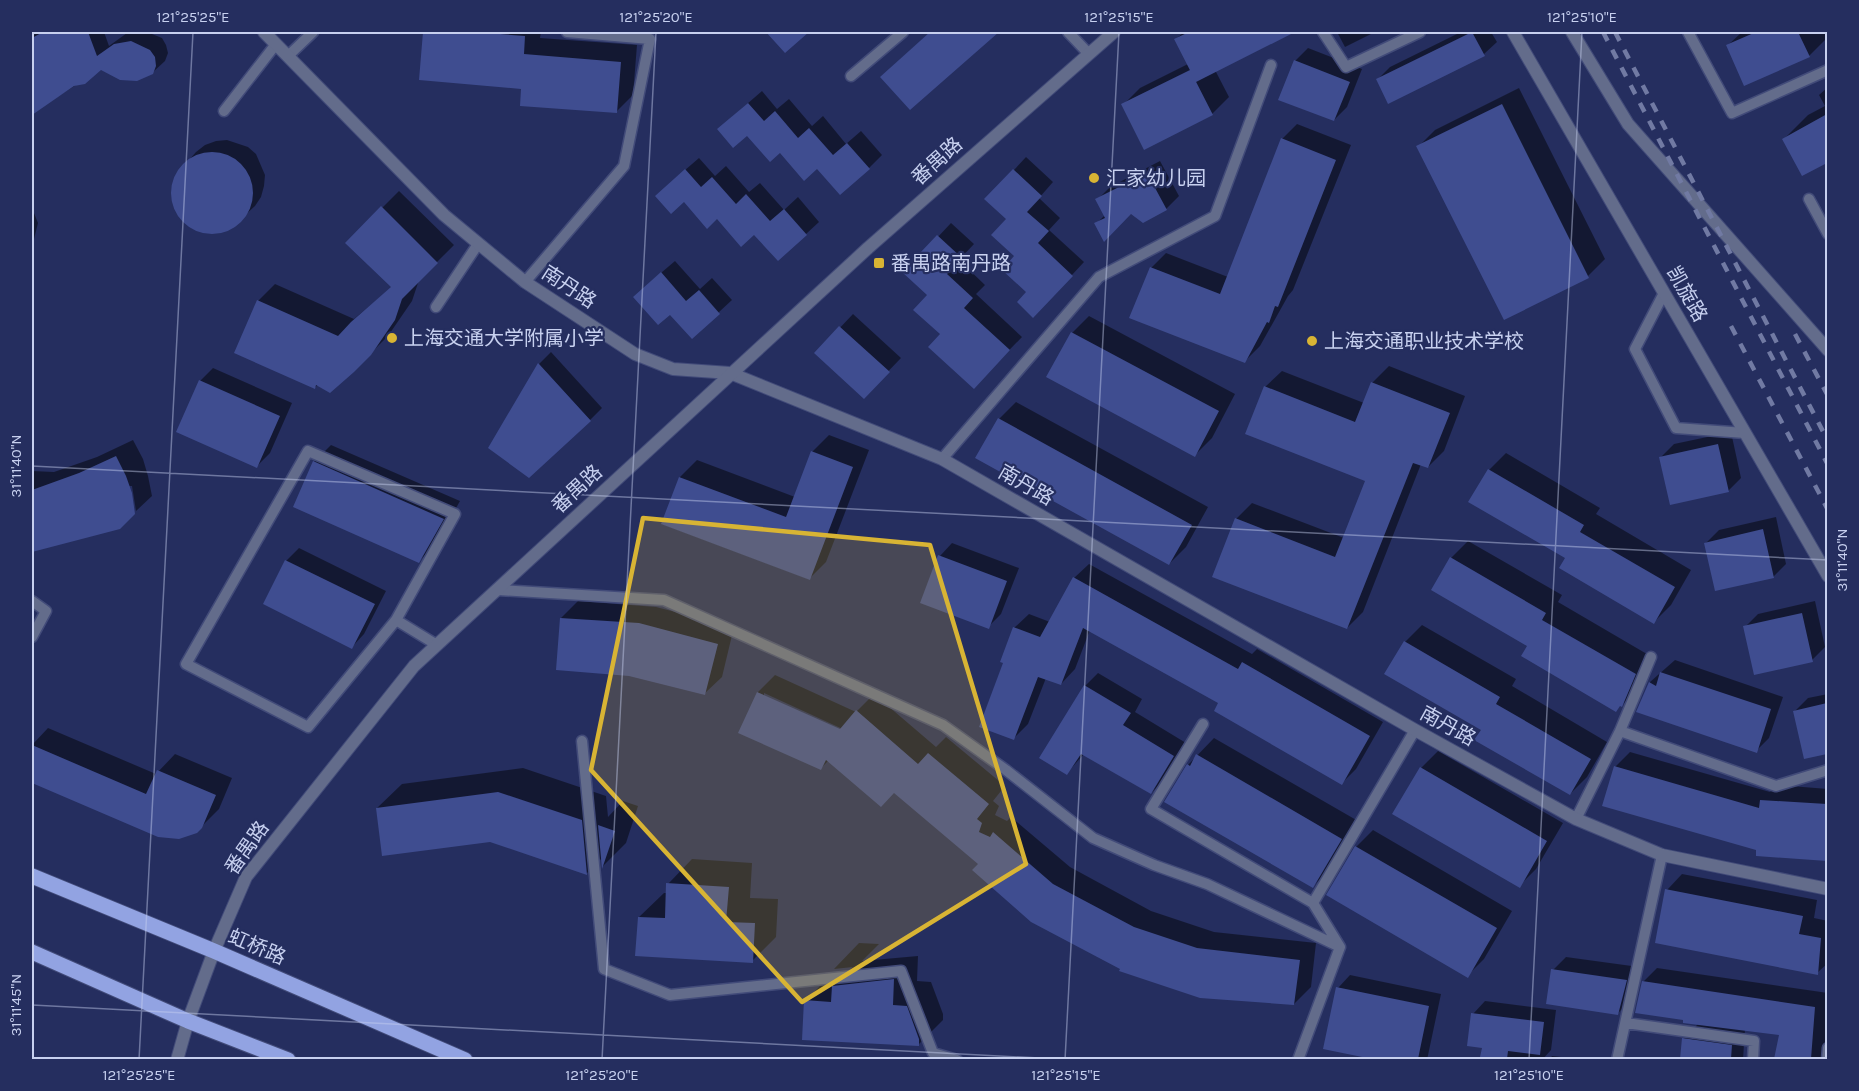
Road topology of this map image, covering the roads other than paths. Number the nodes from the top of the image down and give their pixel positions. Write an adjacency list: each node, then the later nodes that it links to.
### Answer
1 (264, 32): 13 (street, 南丹路)
2 (313, 32): 15 (lane)
3 (567, 32): 12 (lane)
4 (903, 32): 18 (lane)
5 (1068, 32): 14 (lane)
6 (1114, 32): 14 (street, 番禺路)
7 (1323, 32): 8 (lane)
8 (1420, 32)
9 (1513, 32): 24 (street, 凯旋路)
10 (1572, 32): 26 (street)
11 (1688, 32): 17 (lane)
12 (654, 35): 23 (lane)
13 (276, 44): 15 (street, 南丹路); 19 (lane)
14 (1088, 54): 27 (street, 番禺路)
15 (288, 56): 22 (street, 南丹路)
16 (1271, 65): 29 (lane)
17 (1827, 70)
18 (851, 76)
19 (224, 111)
20 (1809, 199): 21 (lane)
21 (1827, 234)
22 (477, 244): 23 (street, 南丹路); 25 (lane)
23 (525, 282): 27 (street, 南丹路)
24 (1664, 293): 28 (street, 凯旋路); 28 (lane)
25 (436, 307)
26 (1827, 350)
27 (730, 373): 29 (street, 南丹路); 31 (street, 番禺路)
28 (1745, 434): 30 (street, 凯旋路)
29 (942, 459): 38 (street, 南丹路)
30 (1827, 576)
31 (498, 590): 35 (street, 番禺路); 47 (lane)
32 (32, 601): 34 (lane)
33 (396, 620): 33 (lane); 35 (lane)
34 (32, 637)
35 (437, 645): 48 (street, 番禺路)
36 (1651, 657): 39 (lane)
37 (1203, 724): 46 (lane)
38 (1415, 730): 42 (street, 南丹路); 46 (lane)
39 (1620, 731): 41 (lane); 42 (lane)
40 (582, 741): 53 (lane)
41 (1827, 770)
42 (1576, 819): 43 (street, 南丹路)
43 (1662, 855): 45 (street, 南丹路); 51 (lane)
44 (32, 876): 48 (main road, 虹桥路)
45 (1827, 889)
46 (1313, 903): 47 (lane)
47 (1340, 947): 58 (lane)
48 (214, 951): 50 (street, 番禺路); 56 (main road, 虹桥路)
49 (32, 952): 50 (main road)
50 (188, 1021): 54 (street, 番禺路); 55 (main road)
51 (1626, 1023): 59 (lane); 60 (lane)
52 (1827, 1048): 61 (lane)
53 (932, 1056): 57 (lane)
54 (177, 1059)
55 (288, 1059)
56 (465, 1059)
57 (957, 1059)
58 (1298, 1059)
59 (1617, 1059)
60 (1753, 1059)
61 (1827, 1059)

